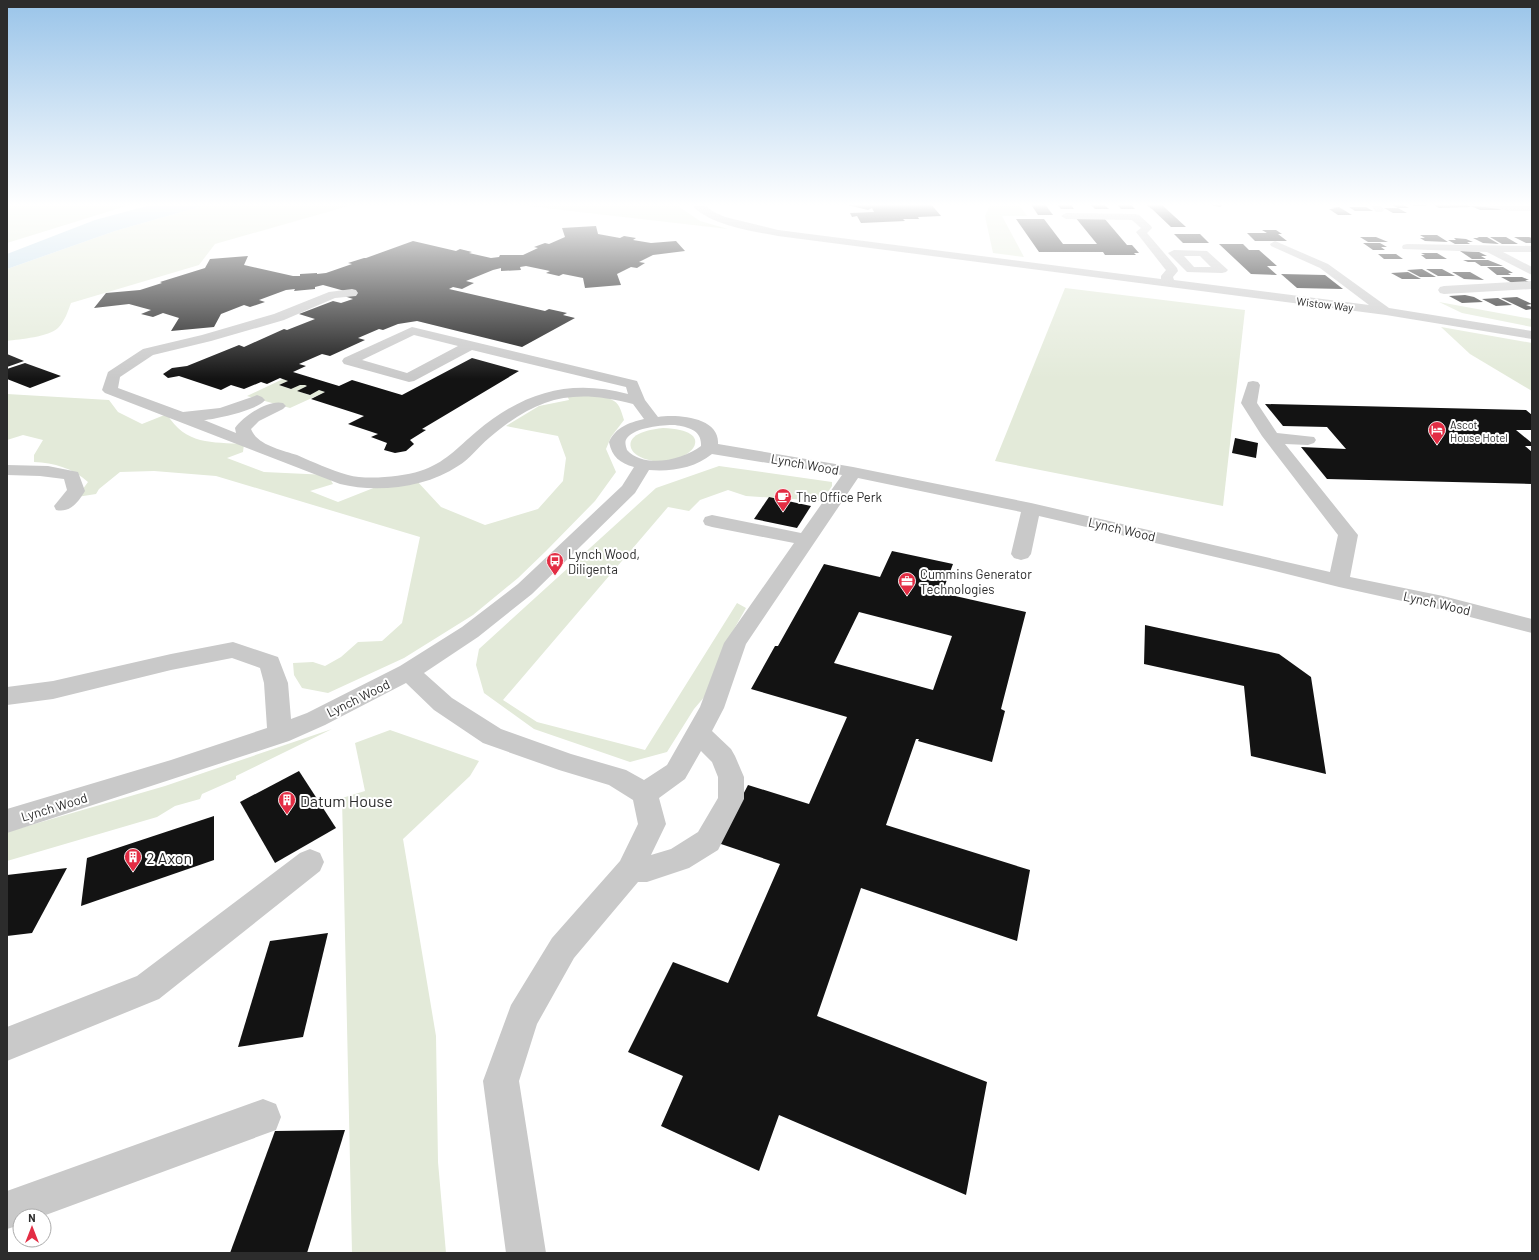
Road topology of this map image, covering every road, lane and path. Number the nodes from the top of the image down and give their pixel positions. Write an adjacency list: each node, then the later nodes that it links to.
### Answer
1 (998, 262): 9 (street, Wistow Way)
2 (1166, 262): 5 (street)
3 (1315, 262): 15 (street)
4 (1513, 262): 7 (street)
5 (1171, 268): 6 (street); 9 (street)
6 (1189, 268)
7 (1532, 272)
8 (1461, 283): 11 (street)
9 (1168, 284): 15 (street, Wistow Way)
10 (1532, 285): 11 (street)
11 (1473, 289): 12 (street)
12 (1444, 290)
13 (352, 293): 14 (street)
14 (296, 310): 16 (street); 19 (street)
15 (1386, 311): 17 (street, Wistow Way)
16 (289, 324)
17 (1532, 335)
18 (258, 336): 19 (street)
19 (206, 338): 25 (street)
20 (469, 346): 20 (street); 23 (street)
21 (1254, 385): 27 (street)
22 (257, 400): 25 (street)
23 (638, 401): 26 (street); 29 (street)
24 (278, 406): 29 (street)
25 (171, 413): 29 (street)
26 (653, 421): 30 (street); 31 (street)
27 (1270, 436): 28 (street); 39 (street)
28 (1308, 440)
29 (260, 447)
30 (708, 448): 31 (street); 33 (street, Lynch Wood)
31 (644, 465): 41 (street, Lynch Wood)
32 (7, 470): 34 (street)
33 (853, 472): 35 (street, Lynch Wood); 37 (street)
34 (63, 506)
35 (1031, 508): 38 (street); 39 (street, Lynch Wood)
36 (712, 521): 37 (street)
37 (806, 540): 43 (street)
38 (1021, 554)
39 (1339, 581): 40 (street, Lynch Wood)
40 (1532, 626)
41 (408, 672): 44 (street, Lynch Wood); 45 (street)
42 (7, 696): 44 (street)
43 (698, 733): 45 (street); 48 (street)
44 (280, 734): 46 (street, Lynch Wood)
45 (645, 794): 48 (street)
46 (7, 821)
47 (310, 862): 49 (street)
48 (630, 870): 52 (street)
49 (7, 1044)
50 (263, 1117): 51 (street)
51 (7, 1210)
52 (526, 1253)

